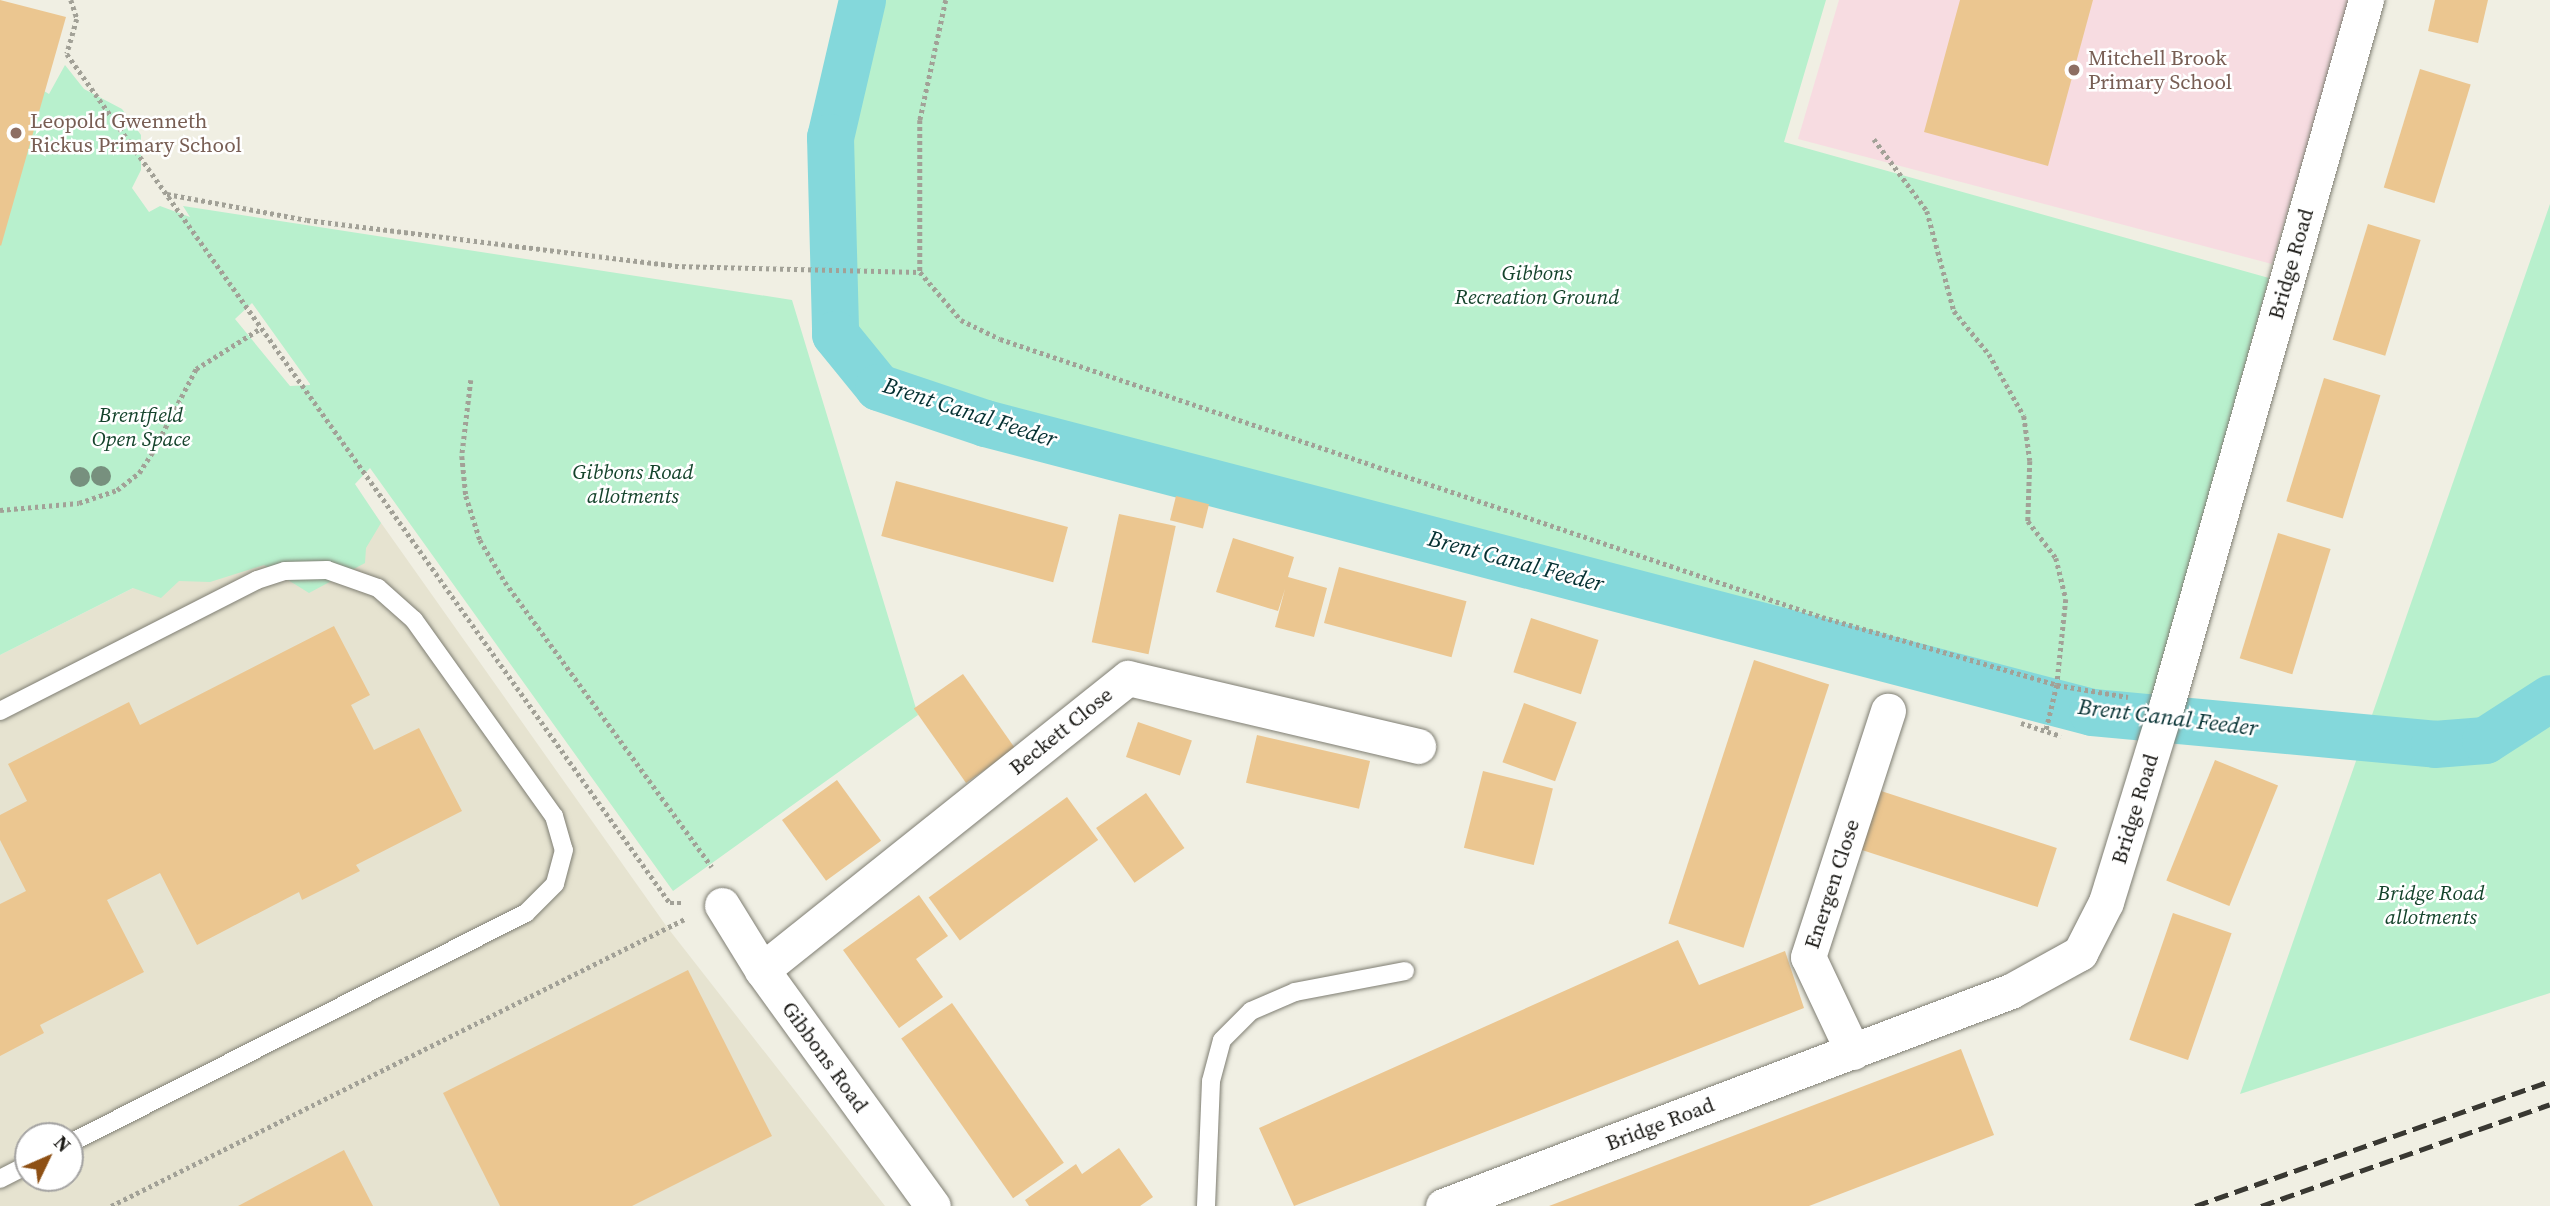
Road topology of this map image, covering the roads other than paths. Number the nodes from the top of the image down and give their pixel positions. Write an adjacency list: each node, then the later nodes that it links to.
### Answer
1 (2366, 0): 8 (street, Bridge Road)
2 (1888, 710): 8 (street, Energen Close)
3 (0, 711): 9 (lane)
4 (1418, 746): 6 (street, Beckett Close)
5 (722, 905): 6 (street, Gibbons Road)
6 (762, 970): 10 (street, Gibbons Road)
7 (1405, 971): 11 (lane)
8 (1853, 1052): 12 (street, Bridge Road)
9 (84, 1136)
10 (933, 1206)
11 (1206, 1206)
12 (1443, 1206)

